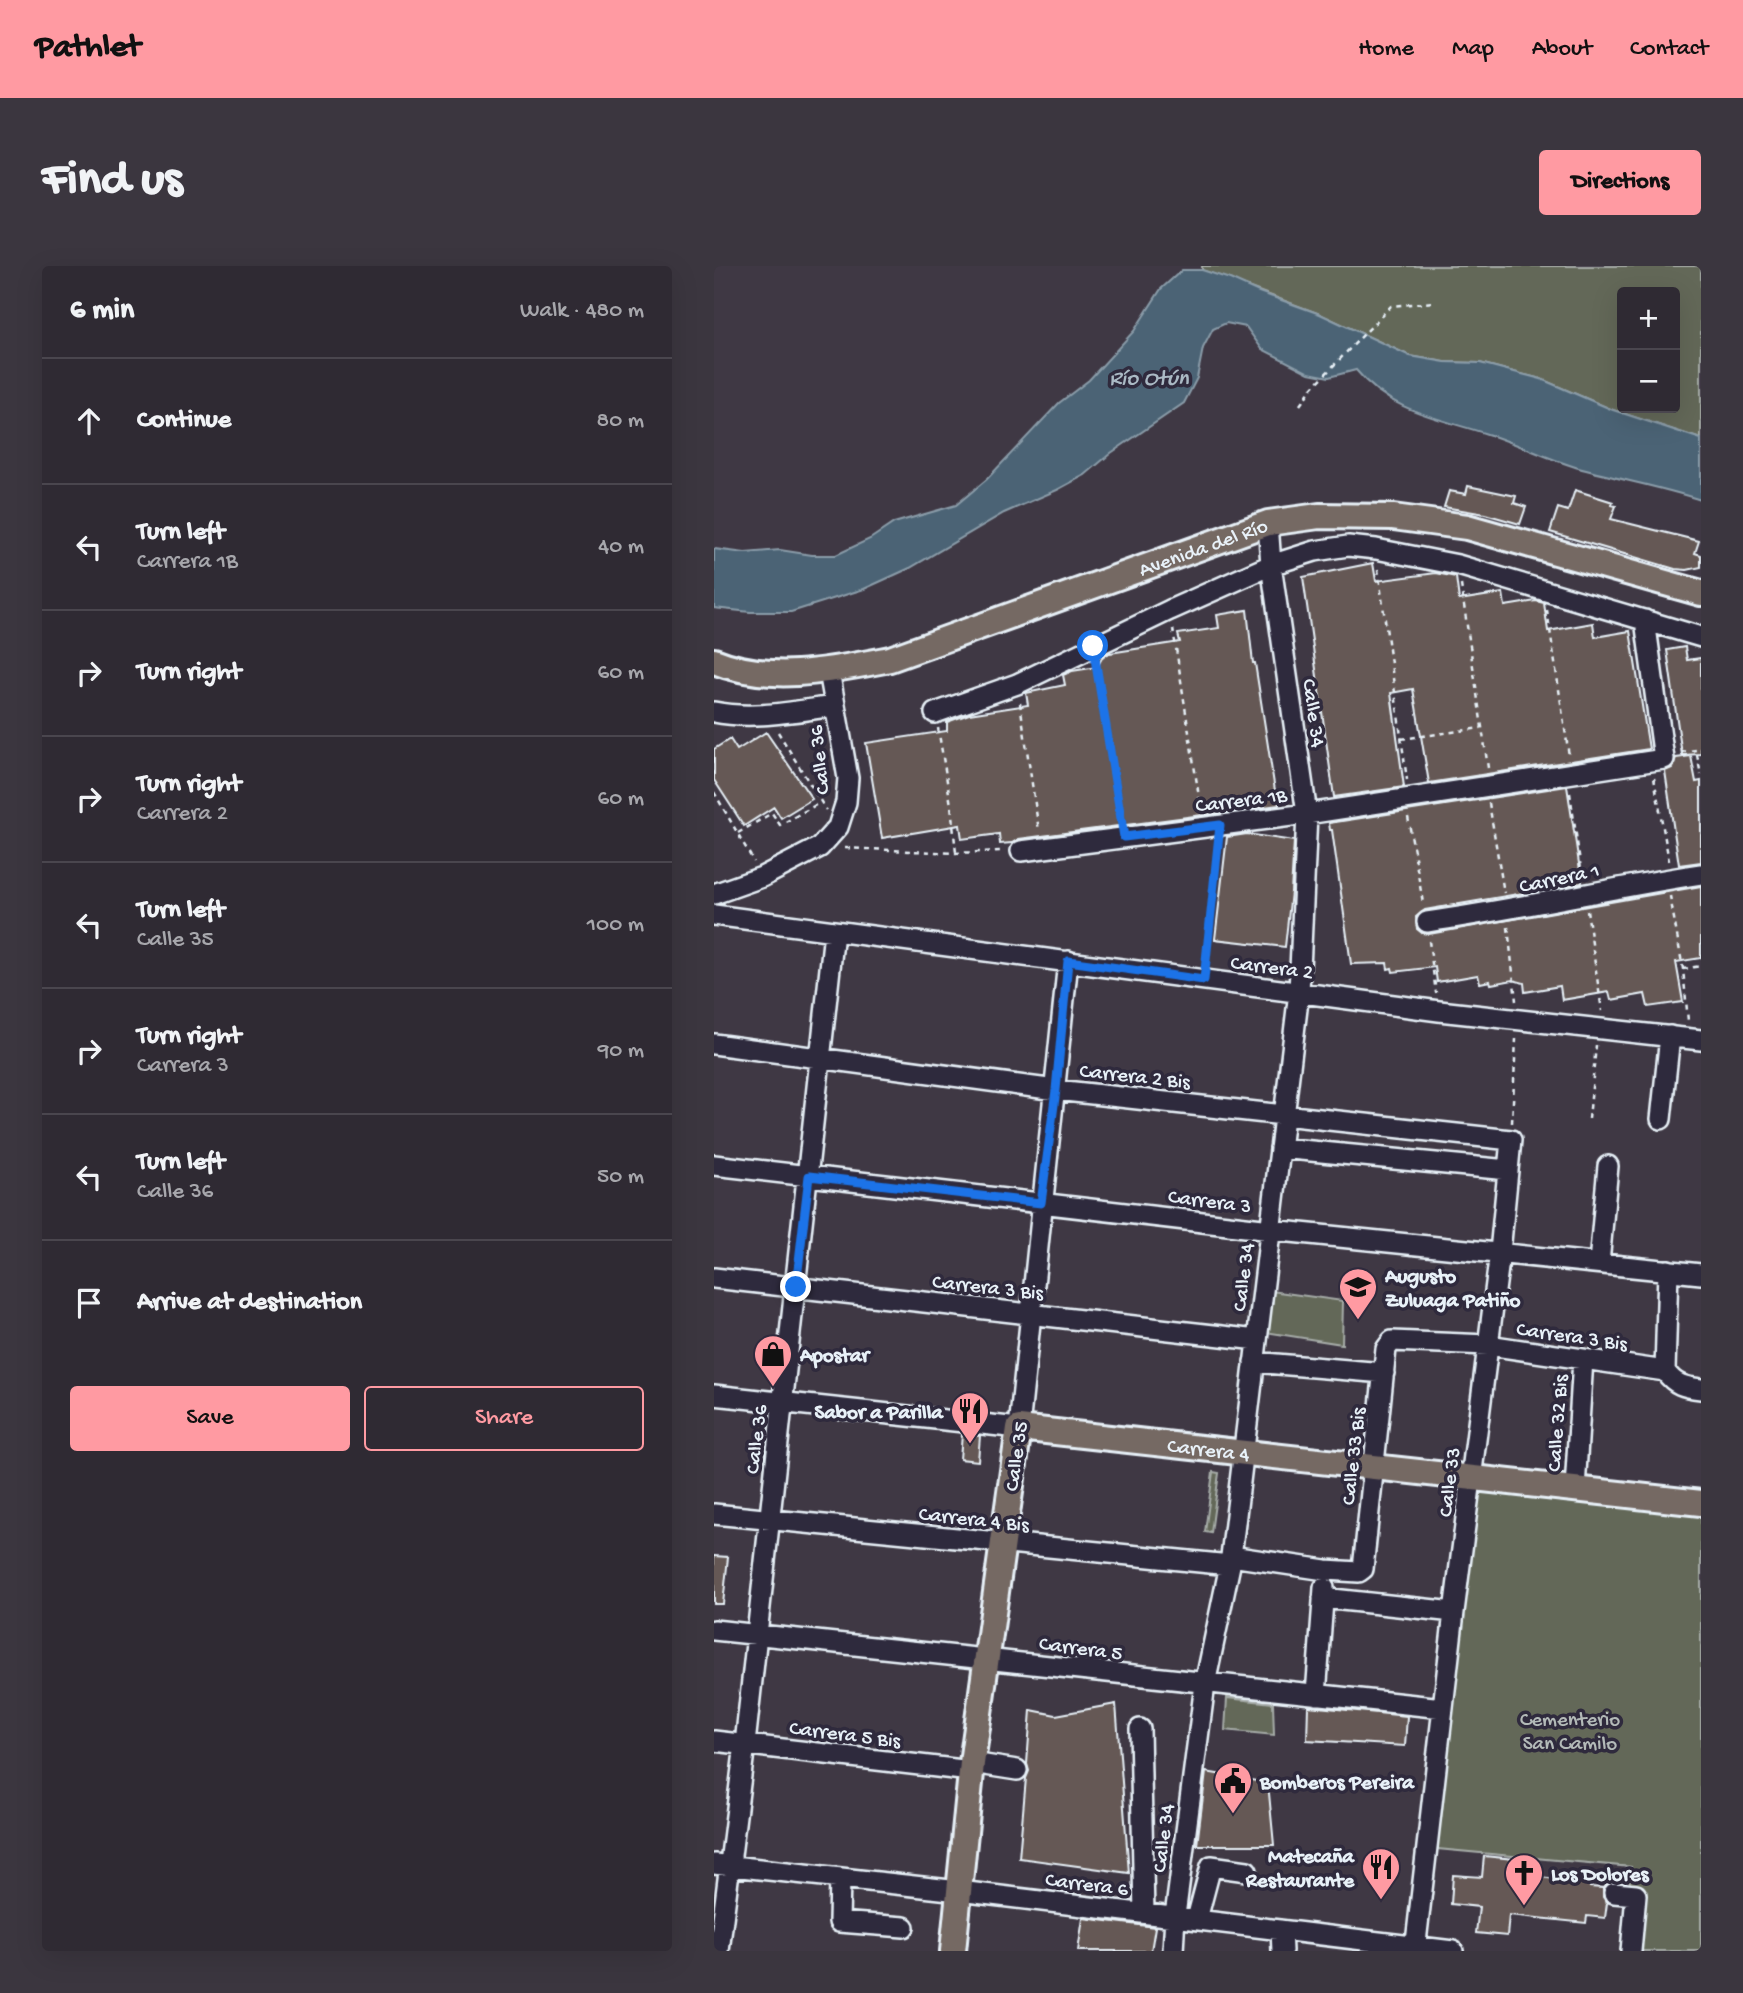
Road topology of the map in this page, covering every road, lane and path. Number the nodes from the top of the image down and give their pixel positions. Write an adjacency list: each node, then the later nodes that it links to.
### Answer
1 (1434, 302): 2 (path)
2 (1300, 405)
3 (1268, 523): 5 (street, Calle 34); 8 (main road, Avenida del Río); 14 (main road, Avenida del Río)
4 (1376, 548): 5 (street); 6 (street); 21 (path)
5 (1271, 565): 9 (street); 29 (street, Calle 34)
6 (1458, 565): 7 (street); 20 (path)
7 (1544, 592): 10 (street); 23 (path)
8 (1701, 593)
9 (1170, 610): 12 (street); 30 (path)
10 (1645, 620): 11 (street); 22 (street)
11 (1701, 637)
12 (1093, 646): 15 (street); 33 (path)
13 (714, 661): 14 (main road, Avenida del Río)
14 (829, 671): 16 (street, Calle 36)
15 (1017, 684): 18 (street); 35 (path)
16 (835, 706): 19 (street); 31 (street, Calle 36)
17 (714, 712): 19 (street)
18 (935, 713): 37 (path)
19 (768, 714): 28 (path)
20 (1482, 728): 21 (path); 25 (path)
21 (1401, 739): 27 (path)
22 (1660, 758): 23 (street, Carrera 1B); 24 (path); 40 (path)
23 (1572, 773): 25 (street, Carrera 1B)
24 (1701, 775)
25 (1488, 786): 27 (street, Carrera 1B); 42 (path)
26 (714, 792): 32 (path)
27 (1409, 798): 29 (street, Carrera 1B)
28 (821, 802): 31 (path); 32 (path)
29 (1307, 814): 30 (street, Carrera 1B); 50 (street, Calle 34)
30 (1212, 826): 33 (street, Carrera 1B); 49 (path)
31 (838, 827): 34 (street, Calle 36)
32 (738, 833): 39 (path)
33 (1124, 837): 35 (street, Carrera 1B)
34 (820, 847): 37 (path); 39 (street, Calle 36)
35 (1042, 848): 36 (street, Carrera 1B)
36 (1021, 851): 37 (path)
37 (956, 853)
38 (1701, 874): 40 (street, Carrera 1)
39 (762, 877): 41 (street, Calle 36)
40 (1670, 879): 42 (street, Carrera 1); 48 (path)
41 (714, 894)
42 (1507, 911): 44 (street, Carrera 1); 51 (path)
43 (714, 915): 45 (street, Carrera 2)
44 (1427, 922)
45 (834, 933): 46 (street, Carrera 2); 56 (street, Calle 36)
46 (1068, 961): 49 (street, Carrera 2); 57 (street, Calle 35)
47 (1701, 966): 48 (path)
48 (1683, 969): 54 (path)
49 (1204, 980): 50 (street, Carrera 2)
50 (1299, 992): 51 (street, Carrera 2); 58 (street, Calle 34)
51 (1517, 1018): 52 (street, Carrera 2); 61 (path)
52 (1598, 1028): 53 (street, Carrera 2); 59 (path)
53 (1670, 1036): 54 (street, Carrera 2); 60 (street)
54 (1695, 1039)
55 (714, 1044): 56 (street, Carrera 2 Bis)
56 (820, 1059): 57 (street, Carrera 2 Bis); 66 (street, Calle 36)
57 (1056, 1090): 58 (street, Carrera 2 Bis); 67 (street, Calle 35)
58 (1285, 1115): 61 (street, Carrera 2 Bis); 62 (street, Calle 34)
59 (1589, 1119)
60 (1661, 1119)
61 (1511, 1140): 65 (street, Calle 33)
62 (1280, 1148): 65 (street); 68 (street, Calle 34)
63 (714, 1165): 66 (street, Carrera 3)
64 (1608, 1166): 70 (street)
65 (1508, 1170): 69 (street, Calle 33)
66 (809, 1176): 67 (street, Carrera 3); 74 (street, Calle 36)
67 (1041, 1203): 68 (street, Carrera 3); 75 (street, Calle 35)
68 (1271, 1230): 69 (street, Carrera 3); 76 (street, Calle 34)
69 (1500, 1252): 70 (street, Carrera 3); 78 (street, Calle 33)
70 (1599, 1263): 71 (street, Carrera 3)
71 (1668, 1269): 72 (street, Carrera 3); 81 (street)
72 (1701, 1273)
73 (714, 1278): 74 (street, Carrera 3 Bis)
74 (796, 1287): 75 (street, Carrera 3 Bis); 85 (street, Calle 36)
75 (1030, 1314): 76 (street, Carrera 3 Bis); 86 (street, Calle 35)
76 (1258, 1340): 80 (street, Calle 34)
77 (1389, 1343): 78 (street, Carrera 3 Bis); 82 (street, Calle 33 Bis)
78 (1488, 1345): 79 (street, Carrera 3 Bis); 89 (street, Calle 33)
79 (1583, 1359): 81 (street, Carrera 3 Bis); 90 (street, Calle 32 Bis)
80 (1254, 1362): 82 (street); 87 (street, Calle 34)
81 (1665, 1371): 83 (street, Carrera 3 Bis)
82 (1384, 1373): 88 (street, Calle 33 Bis)
83 (1701, 1389)
84 (714, 1395): 85 (street, Carrera 4)
85 (782, 1402): 86 (street, Carrera 4); 93 (street, Calle 36)
86 (1019, 1428): 87 (main road, Carrera 4); 94 (main road, Calle 35)
87 (1244, 1453): 88 (main road, Carrera 4); 95 (street, Calle 34)
88 (1374, 1467): 89 (main road, Carrera 4); 96 (street, Calle 33 Bis)
89 (1472, 1478): 90 (main road, Carrera 4); 98 (street, Calle 33)
90 (1575, 1489): 91 (main road, Carrera 4)
91 (1701, 1503)
92 (714, 1514): 93 (street, Carrera 4 Bis)
93 (769, 1521): 94 (street, Carrera 4 Bis); 100 (street, Calle 36)
94 (1003, 1544): 95 (street, Carrera 4 Bis); 101 (main road, Calle 35)
95 (1230, 1560): 96 (street); 102 (street, Calle 34)
96 (1325, 1570): 97 (street)
97 (1323, 1598): 98 (street); 103 (street)
98 (1454, 1612): 104 (street, Calle 33)
99 (714, 1630): 100 (street, Carrera 5)
100 (756, 1634): 101 (street, Carrera 5); 107 (street, Calle 36)
101 (985, 1659): 102 (street, Carrera 5); 108 (main road, Calle 35)
102 (1205, 1684): 103 (street, Carrera 5); 116 (street, Calle 34)
103 (1316, 1695): 104 (street, Carrera 5)
104 (1443, 1708): 120 (street, Calle 33)
105 (1140, 1729): 115 (street)
106 (714, 1741): 107 (street, Carrera 5 Bis)
107 (745, 1744): 108 (street, Carrera 5 Bis); 110 (street, Calle 36)
108 (971, 1767): 109 (street, Carrera 5 Bis); 113 (main road, Calle 35)
109 (1017, 1770)
110 (721, 1865): 112 (street, Carrera 6); 121 (street, Calle 36)
111 (1247, 1871): 117 (street)
112 (840, 1878): 113 (street, Carrera 6); 118 (street)
113 (959, 1891): 115 (street, Carrera 6); 122 (main road, Calle 35)
114 (1614, 1893): 126 (street)
115 (1144, 1913): 116 (street, Carrera 6)
116 (1175, 1916): 117 (street, Carrera 6); 123 (street, Calle 34)
117 (1197, 1919): 119 (street, Carrera 6)
118 (904, 1927)
119 (1281, 1930): 120 (street, Carrera 6); 124 (street)
120 (1415, 1949): 125 (street, Carrera 6)
121 (719, 1951)
122 (953, 1951)
123 (1173, 1951)
124 (1282, 1951)
125 (1453, 1951)
126 (1631, 1951)

